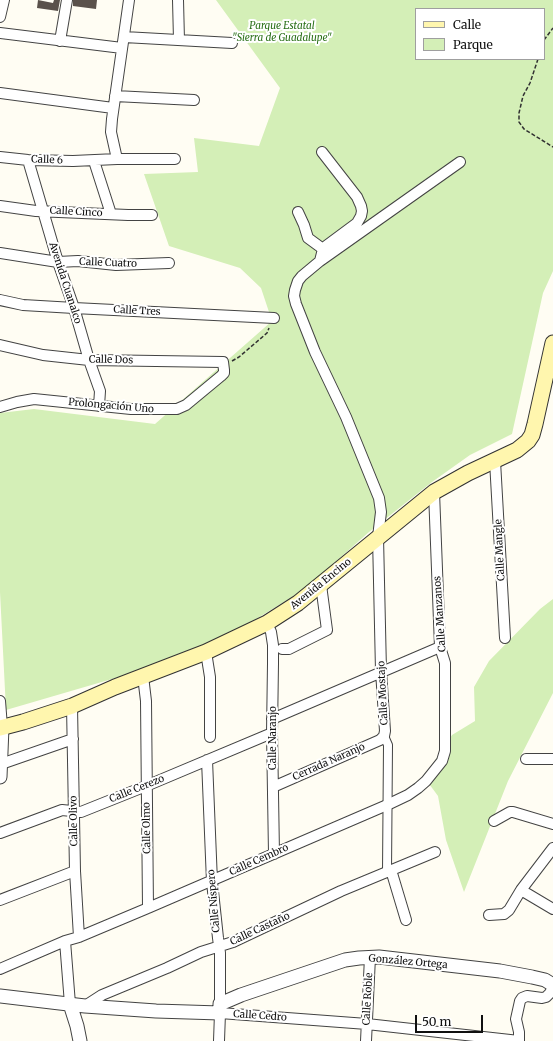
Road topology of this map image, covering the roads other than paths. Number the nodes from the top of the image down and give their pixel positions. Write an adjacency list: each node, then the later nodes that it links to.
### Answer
1 (4, 0): 5 (street)
2 (67, 0): 9 (street)
3 (129, 0): 7 (street)
4 (178, 0): 8 (street)
5 (0, 17)
6 (0, 33): 9 (street)
7 (124, 37): 8 (street); 11 (street)
8 (179, 40): 10 (street)
9 (60, 41): 11 (street)
10 (232, 43)
11 (122, 48): 13 (street)
12 (0, 93): 15 (street)
13 (115, 96): 14 (street); 15 (street)
14 (194, 100)
15 (113, 108): 18 (street)
16 (322, 152): 28 (street)
17 (0, 157): 20 (street, Calle 6)
18 (117, 159): 19 (street, Calle 6); 21 (street, Calle 6)
19 (175, 159)
20 (28, 160): 21 (street, Calle 6); 24 (street, Avenida Cuanalco)
21 (94, 161): 26 (street)
22 (460, 162): 30 (street, Calle Mostajo)
23 (0, 206): 24 (street, Calle Cinco)
24 (43, 210): 26 (street, Calle Cinco); 31 (street, Avenida Cuanalco)
25 (298, 212): 28 (street)
26 (111, 214): 27 (street, Calle Cinco)
27 (152, 215)
28 (323, 250): 30 (street)
29 (0, 253): 31 (street, Calle Cuatro)
30 (320, 261): 45 (street, Calle Mostajo)
31 (58, 262): 32 (street, Calle Cuatro); 34 (street, Avenida Cuanalco)
32 (169, 263)
33 (0, 300): 34 (street, Calle Tres)
34 (74, 308): 35 (street, Calle Tres); 38 (street, Avenida Cuanalco)
35 (274, 318)
36 (553, 343): 40 (main road, Avenida Encino)
37 (0, 345): 38 (street, Calle Dos)
38 (89, 360): 39 (street, Calle Dos); 41 (street, Avenida Cuanalco)
39 (223, 362): 41 (street, Prolongación Uno)
40 (550, 376): 43 (main road, Avenida Encino)
41 (99, 406): 42 (street, Prolongación Uno)
42 (0, 407)
43 (495, 461): 44 (main road, Avenida Encino); 48 (street, Calle Mangle)
44 (434, 492): 45 (main road, Avenida Encino); 49 (street, Calle Manzanos)
45 (378, 537): 46 (main road, Avenida Encino); 52 (street, Calle Mostajo)
46 (322, 585): 47 (main road, Avenida Encino); 50 (street)
47 (267, 623): 51 (main road, Avenida Encino); 56 (street, Calle Naranjo)
48 (505, 638)
49 (440, 647): 52 (street); 66 (street, Calle Manzanos)
50 (282, 649)
51 (206, 652): 53 (main road, Avenida Encino); 60 (street)
52 (381, 671): 56 (street); 59 (street, Calle Mostajo)
53 (143, 676): 55 (main road, Avenida Encino); 67 (street, Calle Olmo)
54 (0, 701): 57 (street)
55 (72, 706): 57 (main road, Avenida Encino); 61 (street, Calle Olivo)
56 (272, 718): 58 (street, Calle Naranjo)
57 (1, 728): 65 (street)
58 (272, 733): 64 (street, Calle Cerezo); 68 (street, Calle Naranjo)
59 (384, 736): 68 (street, Cerrada Naranjo); 69 (street, Calle Mostajo)
60 (210, 737)
61 (73, 739): 65 (street); 70 (street, Calle Olivo)
62 (526, 758): 63 (street)
63 (553, 759)
64 (207, 760): 67 (street, Calle Cerezo); 79 (street, Calle Níspero)
65 (0, 770)
66 (426, 781): 69 (street, Calle Cembro)
67 (146, 786): 70 (street, Calle Cerezo); 82 (street, Calle Olmo)
68 (273, 787): 76 (street, Calle Naranjo)
69 (387, 805): 76 (street, Calle Cembro); 78 (street, Calle Mostajo)
70 (73, 812): 73 (street, Calle Cerezo); 77 (street, Calle Olivo)
71 (494, 821): 72 (street)
72 (553, 824)
73 (0, 833)
74 (553, 848): 80 (street)
75 (435, 852): 78 (street, Calle Castaño)
76 (274, 854): 79 (street, Calle Cembro)
77 (75, 871): 81 (street); 86 (street, Calle Olivo)
78 (389, 871): 85 (street); 88 (street, Calle Castaño)
79 (212, 882): 82 (street, Calle Cembro); 88 (street, Calle Níspero)
80 (521, 890): 83 (street); 84 (street)
81 (0, 900)
82 (148, 908): 86 (street, Calle Cembro)
83 (553, 909)
84 (489, 915)
85 (406, 920)
86 (79, 937): 87 (street, Calle Cembro)
87 (65, 941): 90 (street, Calle Cembro); 93 (street)
88 (219, 947): 94 (street, Calle Castaño); 95 (street, Calle Níspero)
89 (370, 957): 91 (street, González Ortega); 95 (street, González Ortega); 96 (street, Calle Roble)
90 (0, 969)
91 (553, 986): 100 (street)
92 (0, 996): 93 (street, Calle Cedro)
93 (70, 1004): 94 (street, Calle Cedro); 97 (street)
94 (85, 1006): 95 (street, Calle Cedro)
95 (220, 1008): 96 (street, Calle Cedro); 98 (street, Calle Níspero)
96 (367, 1024): 99 (street, Calle Roble); 100 (street, Calle Cedro)
97 (80, 1041)
98 (219, 1041)
99 (366, 1041)
100 (519, 1041)

